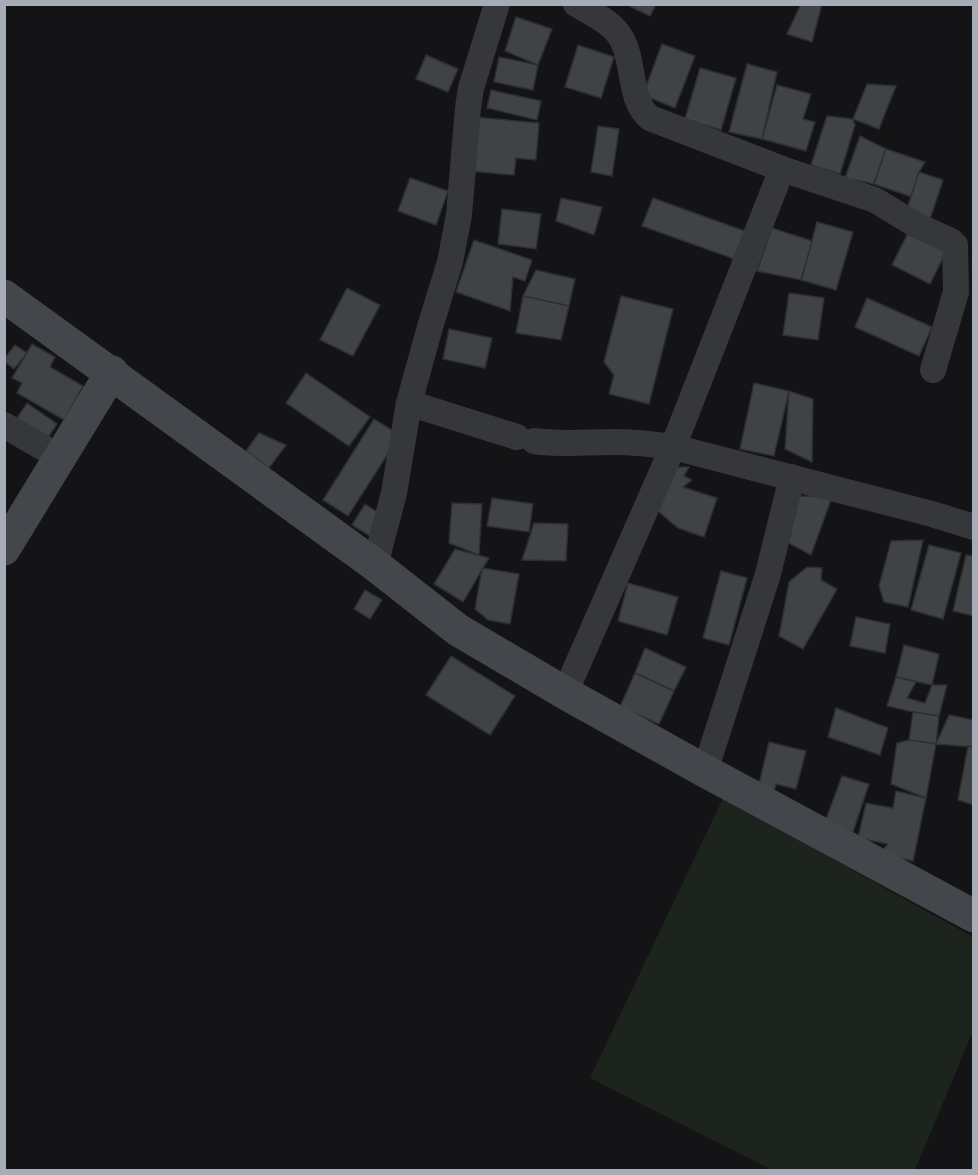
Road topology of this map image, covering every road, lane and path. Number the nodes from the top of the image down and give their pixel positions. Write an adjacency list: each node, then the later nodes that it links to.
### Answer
1 (497, 4): 7 (street)
2 (576, 4): 3 (street)
3 (782, 169): 5 (street); 9 (street)
4 (4, 296): 6 (street)
5 (933, 370)
6 (112, 372): 10 (street); 14 (street)
7 (409, 403): 9 (street); 14 (street)
8 (4, 424): 10 (street)
9 (674, 447): 11 (street); 15 (street)
10 (61, 458): 13 (street)
11 (792, 477): 12 (street); 16 (street)
12 (974, 527)
13 (4, 549)
14 (375, 566): 15 (street)
15 (565, 693): 16 (street)
16 (705, 771): 17 (street)
17 (974, 916)

